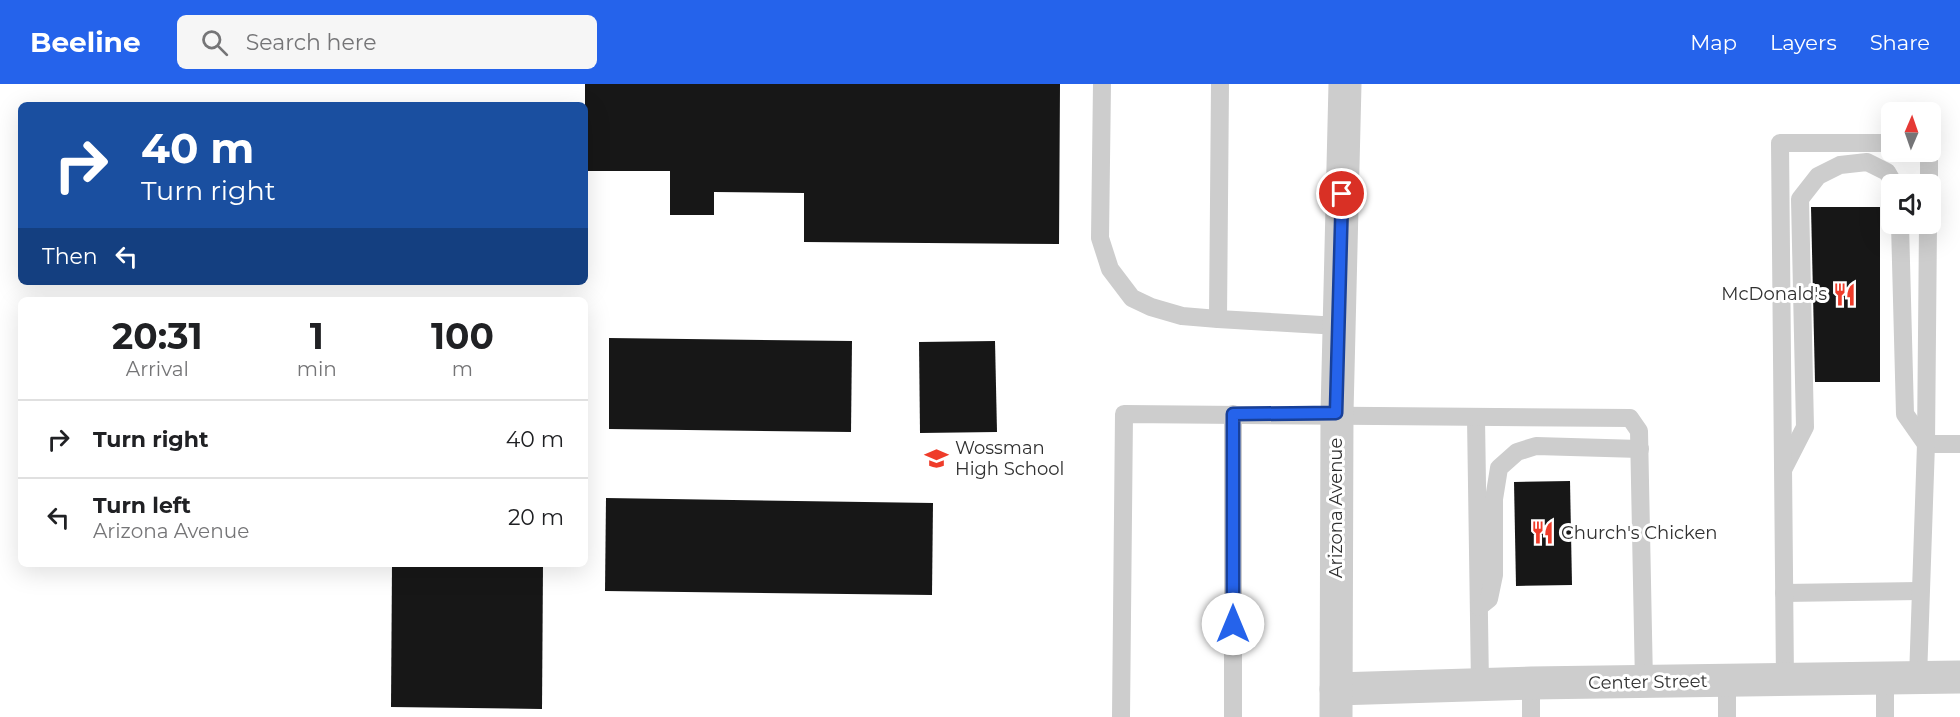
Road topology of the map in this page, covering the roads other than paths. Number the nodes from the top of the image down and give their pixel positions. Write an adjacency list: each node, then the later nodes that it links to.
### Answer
1 (1102, 84): 8 (lane)
2 (1221, 84): 8 (lane)
3 (1346, 84): 9 (street, Arizona Avenue)
4 (1881, 143): 16 (lane)
5 (1888, 174): 16 (lane)
6 (1900, 234): 13 (lane)
7 (1928, 234): 13 (lane)
8 (1218, 319): 9 (lane)
9 (1339, 326): 10 (street, Arizona Avenue)
10 (1336, 413): 11 (lane); 12 (lane); 28 (street, Arizona Avenue)
11 (1233, 414): 29 (lane); 30 (lane)
12 (1476, 418): 15 (lane); 19 (lane)
13 (1926, 444): 14 (lane); 17 (lane)
14 (1960, 444)
15 (1640, 449): 19 (lane); 25 (lane)
16 (1783, 470): 18 (lane)
17 (1919, 591): 18 (lane); 22 (lane)
18 (1784, 593): 23 (lane)
19 (1479, 607): 27 (lane)
20 (1960, 677): 22 (street, Center Street)
21 (1885, 678): 22 (street, Center Street); 23 (street, Center Street); 33 (lane)
22 (1918, 678)
23 (1785, 680): 24 (street, Center Street)
24 (1727, 681): 25 (street, Center Street); 32 (lane)
25 (1644, 682): 26 (street, Center Street)
26 (1531, 683): 27 (street, Center Street); 31 (lane)
27 (1480, 685): 28 (street, Center Street)
28 (1336, 703)
29 (1121, 717)
30 (1233, 717)
31 (1531, 717)
32 (1727, 717)
33 (1885, 717)

